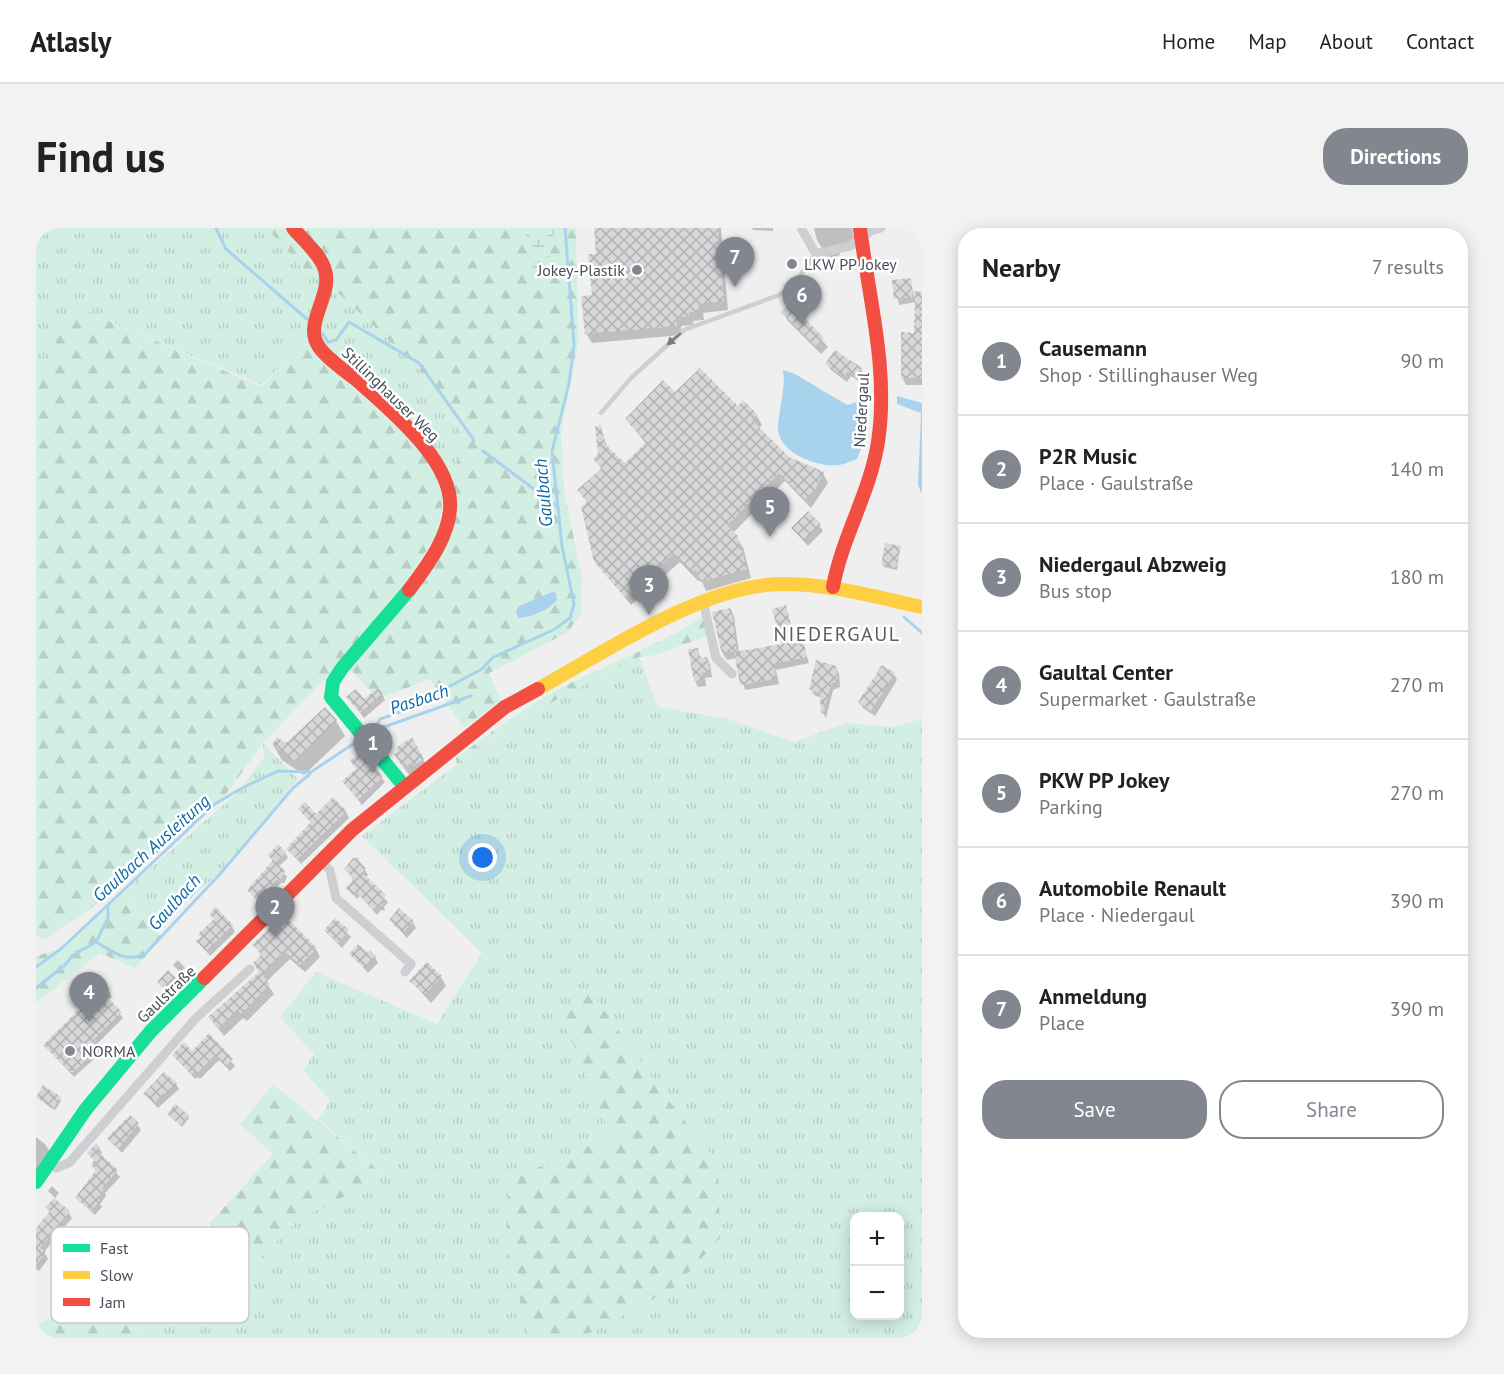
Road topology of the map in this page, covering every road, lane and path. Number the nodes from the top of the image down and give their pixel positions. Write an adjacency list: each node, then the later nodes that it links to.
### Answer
1 (293, 228): 11 (main road, Stillinghauser Weg)
2 (801, 228): 5 (street)
3 (881, 228): 4 (street)
4 (860, 233): 5 (street); 7 (main road, Niedergaul)
5 (816, 254): 6 (lane, one-way to 6)
6 (601, 413)
7 (833, 587): 8 (main road, Gaulstraße); 9 (main road, Gaulstraße)
8 (703, 602): 10 (street); 11 (main road, Gaulstraße)
9 (922, 607)
10 (732, 674)
11 (404, 786): 12 (main road, Gaulstraße)
12 (320, 861): 14 (street); 15 (main road, Gaulstraße)
13 (250, 969): 15 (street)
14 (405, 972)
15 (50, 1164): 16 (main road, Gaulstraße)
16 (36, 1182)

